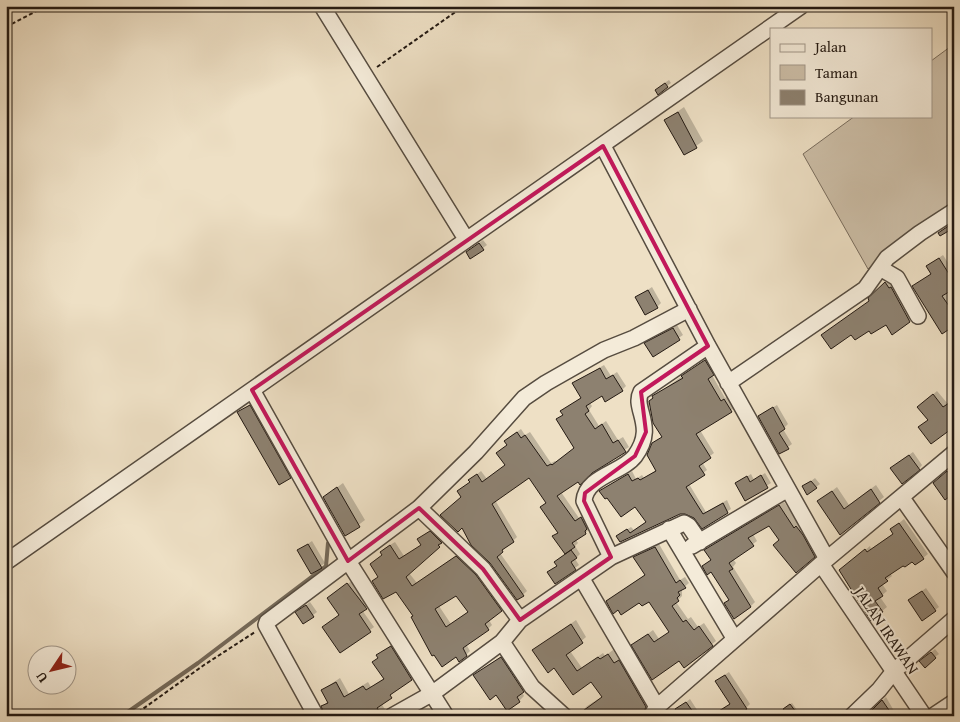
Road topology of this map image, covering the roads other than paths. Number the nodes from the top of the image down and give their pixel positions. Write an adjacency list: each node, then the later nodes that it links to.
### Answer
1 (322, 6): 5 (street)
2 (801, 6): 3 (street)
3 (603, 146): 5 (street); 7 (street, JALAN IRAWAN)
4 (954, 211): 6 (street)
5 (466, 239): 11 (street)
6 (880, 268): 8 (street); 10 (street)
7 (688, 308): 9 (street, JALAN IRAWAN); 15 (street)
8 (918, 316)
9 (708, 346): 10 (street, JALAN IRAWAN); 19 (street)
10 (728, 383): 13 (street, JALAN IRAWAN)
11 (252, 390): 20 (street); 21 (street)
12 (954, 454): 14 (street)
13 (788, 489): 17 (street); 22 (street, JALAN IRAWAN)
14 (902, 498): 22 (street); 23 (street)
15 (419, 508): 20 (street); 26 (street)
16 (669, 529): 17 (street); 18 (street); 19 (street)
17 (700, 542): 18 (street)
18 (683, 552): 27 (street)
19 (611, 557): 24 (street)
20 (348, 561): 30 (street); 33 (street)
21 (6, 562)
22 (824, 562): 27 (street); 29 (street, JALAN IRAWAN)
23 (954, 572)
24 (582, 579): 26 (street); 32 (street)
25 (954, 619): 29 (street)
26 (520, 620): 28 (street)
27 (734, 638): 32 (street)
28 (502, 642): 30 (street); 36 (street)
29 (894, 671): 37 (street); 38 (street, JALAN IRAWAN)
30 (432, 693): 34 (street); 35 (street)
31 (954, 702): 39 (street)
32 (654, 711)
33 (316, 716)
34 (392, 716)
35 (446, 716)
36 (564, 716)
37 (852, 716)
38 (924, 716)
39 (933, 716)

